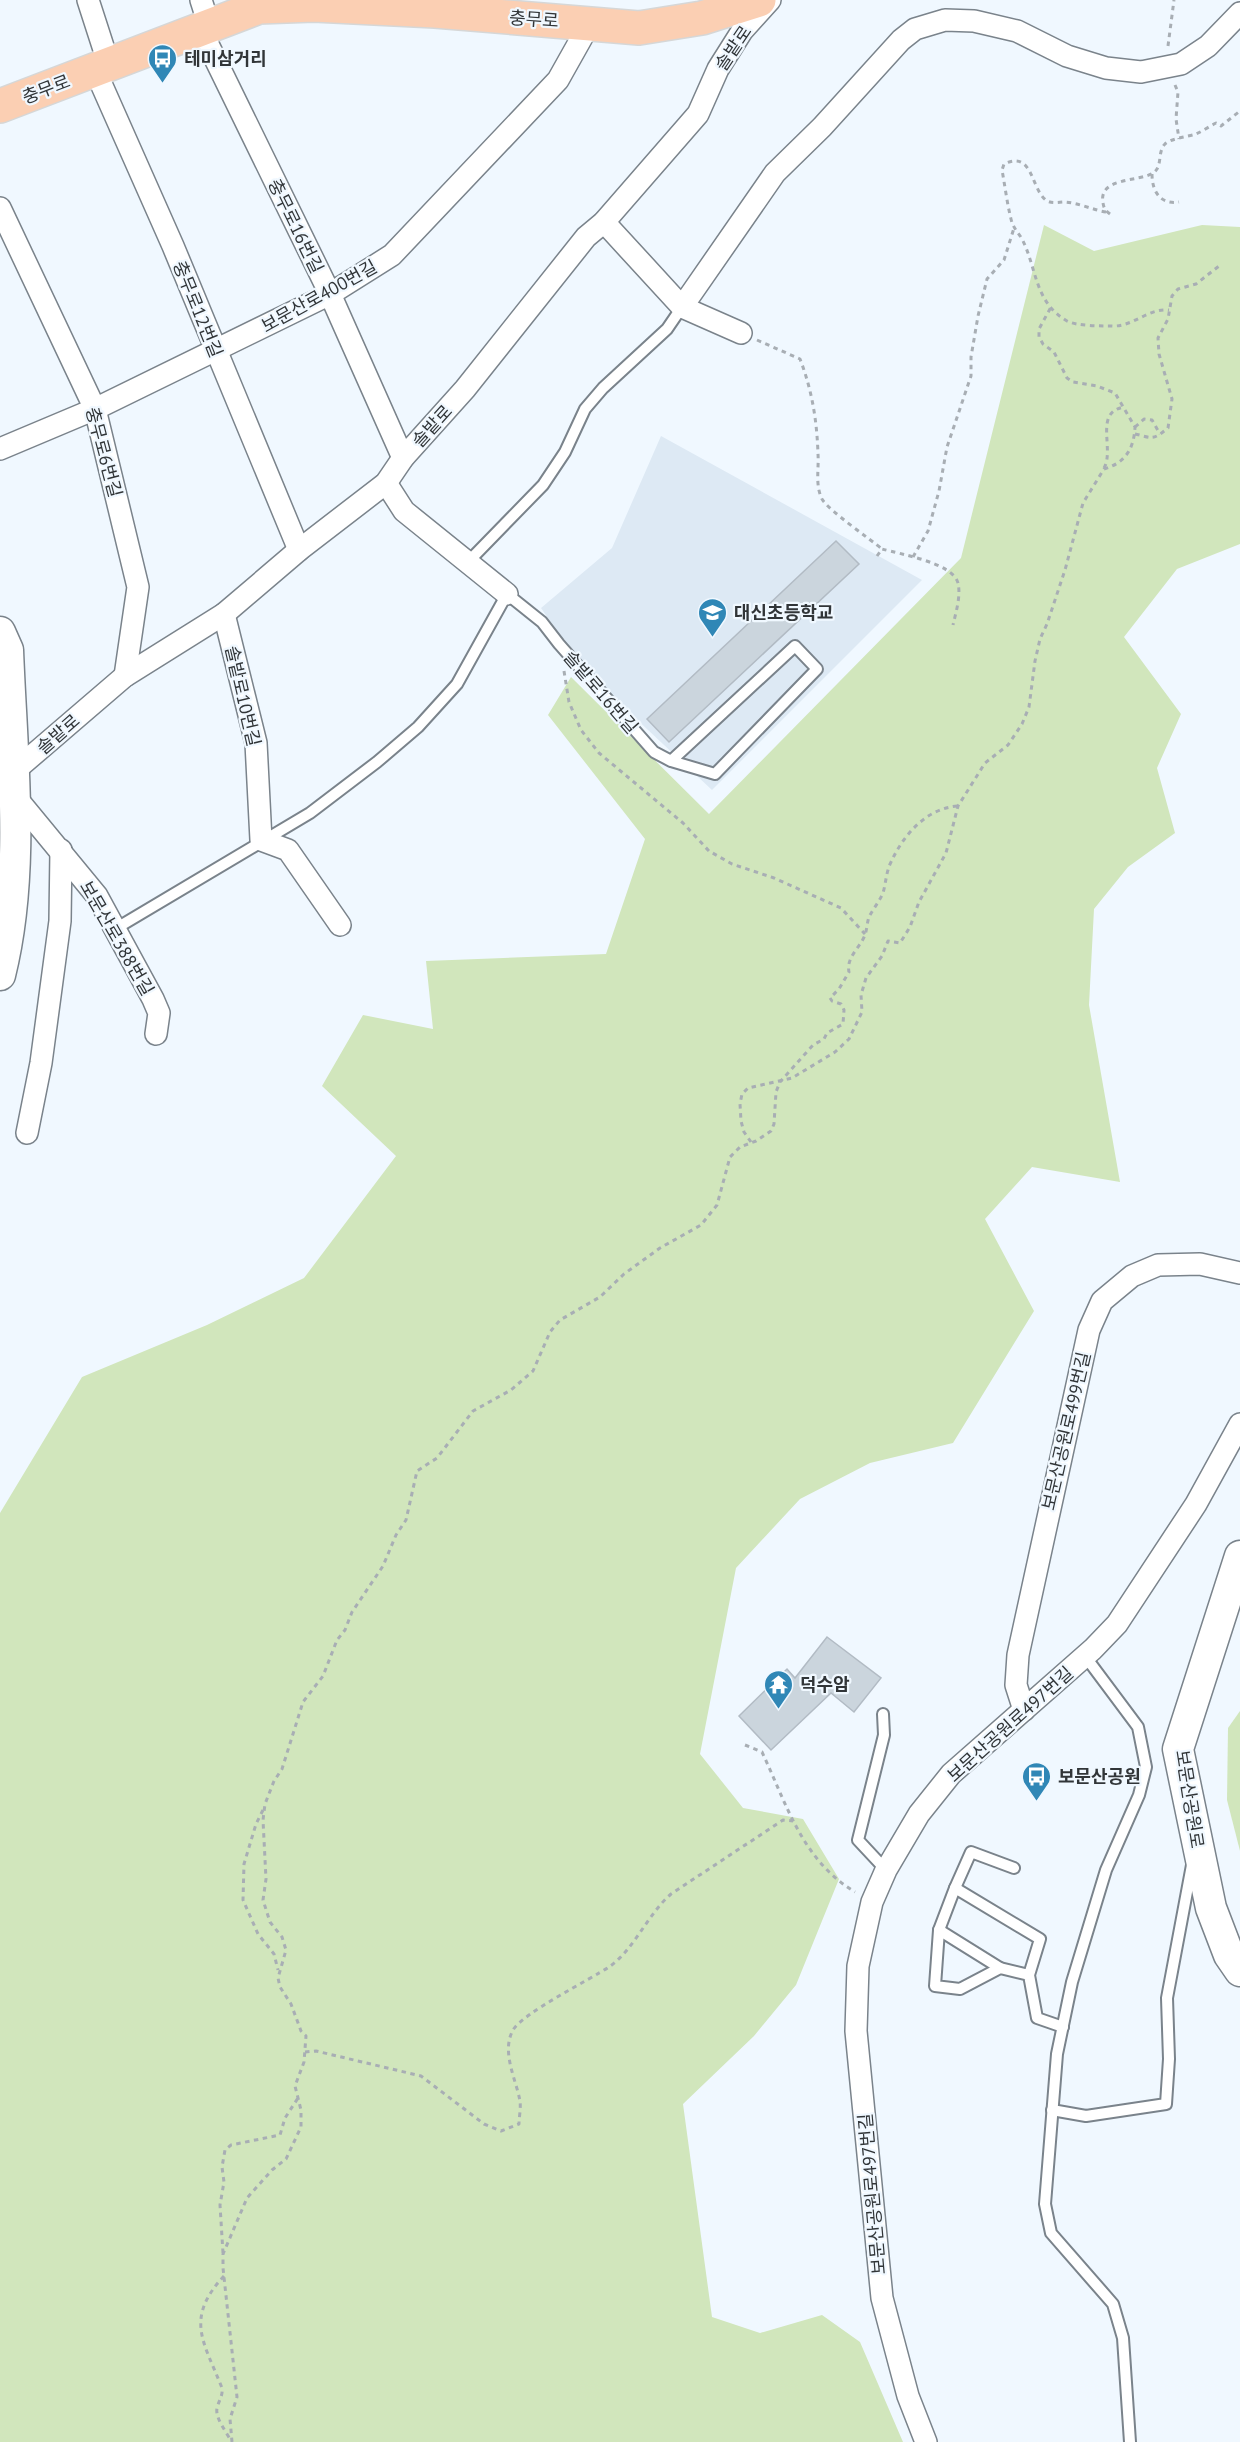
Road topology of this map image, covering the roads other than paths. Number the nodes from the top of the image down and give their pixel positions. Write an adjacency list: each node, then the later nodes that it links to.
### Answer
1 (88, 0): 9 (street, 충무로12번길)
2 (759, 0): 8 (main road, 충무로)
3 (770, 0): 12 (street, 솔밭로)
4 (314, 3): 5 (main road, 충무로); 7 (main road, 충무로)
5 (431, 6): 8 (main road, 충무로)
6 (1240, 13): 14 (street)
7 (204, 18): 9 (main road, 충무로); 13 (street, 충무로16번길)
8 (591, 23): 13 (street, 보문산로400번길)
9 (102, 67): 10 (main road, 충무로); 16 (street, 충무로12번길)
10 (0, 106)
11 (0, 208): 17 (street, 충무로6번길)
12 (604, 222): 14 (street); 19 (street, 솔밭로)
13 (330, 294): 16 (street, 보문산로400번길); 19 (street, 충무로16번길)
14 (682, 307): 15 (street); 22 (lane)
15 (741, 333)
16 (215, 351): 17 (street, 보문산로400번길); 21 (street, 충무로12번길)
17 (95, 409): 18 (street, 보문산로400번길); 26 (street, 충무로6번길)
18 (0, 449)
19 (403, 458): 20 (street, 솔밭로)
20 (386, 483): 21 (street, 솔밭로); 22 (street, 솔밭로16번길)
21 (299, 549): 24 (street, 솔밭로)
22 (469, 561): 23 (street, 솔밭로16번길)
23 (507, 594): 27 (lane, 솔밭로16번길); 29 (lane)
24 (224, 614): 26 (street, 솔밭로); 29 (street, 솔밭로10번길)
25 (0, 632): 28 (main road)
26 (125, 676): 28 (street, 솔밭로)
27 (671, 761): 27 (lane, 솔밭로16번길)
28 (13, 784): 30 (street, 보문산로388번길); 31 (main road)
29 (261, 840): 32 (street); 33 (lane)
30 (61, 850): 33 (street, 보문산로388번길); 36 (street)
31 (8, 860): 34 (main road)
32 (340, 925)
33 (115, 929): 35 (street, 보문산로388번길)
34 (0, 975)
35 (156, 1034)
36 (27, 1133)
37 (1240, 1273): 41 (street, 보문산공원로499번길)
38 (1240, 1424): 40 (street, 보문산공원로497번길)
39 (1240, 1556): 43 (main road, 보문산공원로)
40 (1085, 1656): 41 (street, 보문산공원로497번길); 51 (lane)
41 (1024, 1710): 45 (street, 보문산공원로497번길)
42 (883, 1714): 45 (lane)
43 (1197, 1843): 49 (main road, 보문산공원로); 52 (lane)
44 (1014, 1868): 46 (lane)
45 (886, 1870): 53 (street, 보문산공원로497번길)
46 (955, 1888): 47 (lane); 50 (lane)
47 (939, 1930): 48 (lane); 48 (lane)
48 (1000, 1968): 50 (lane)
49 (1240, 1971)
50 (1029, 1975): 51 (lane)
51 (1063, 2027): 52 (lane)
52 (1052, 2110): 54 (lane)
53 (926, 2442)
54 (1130, 2442)

